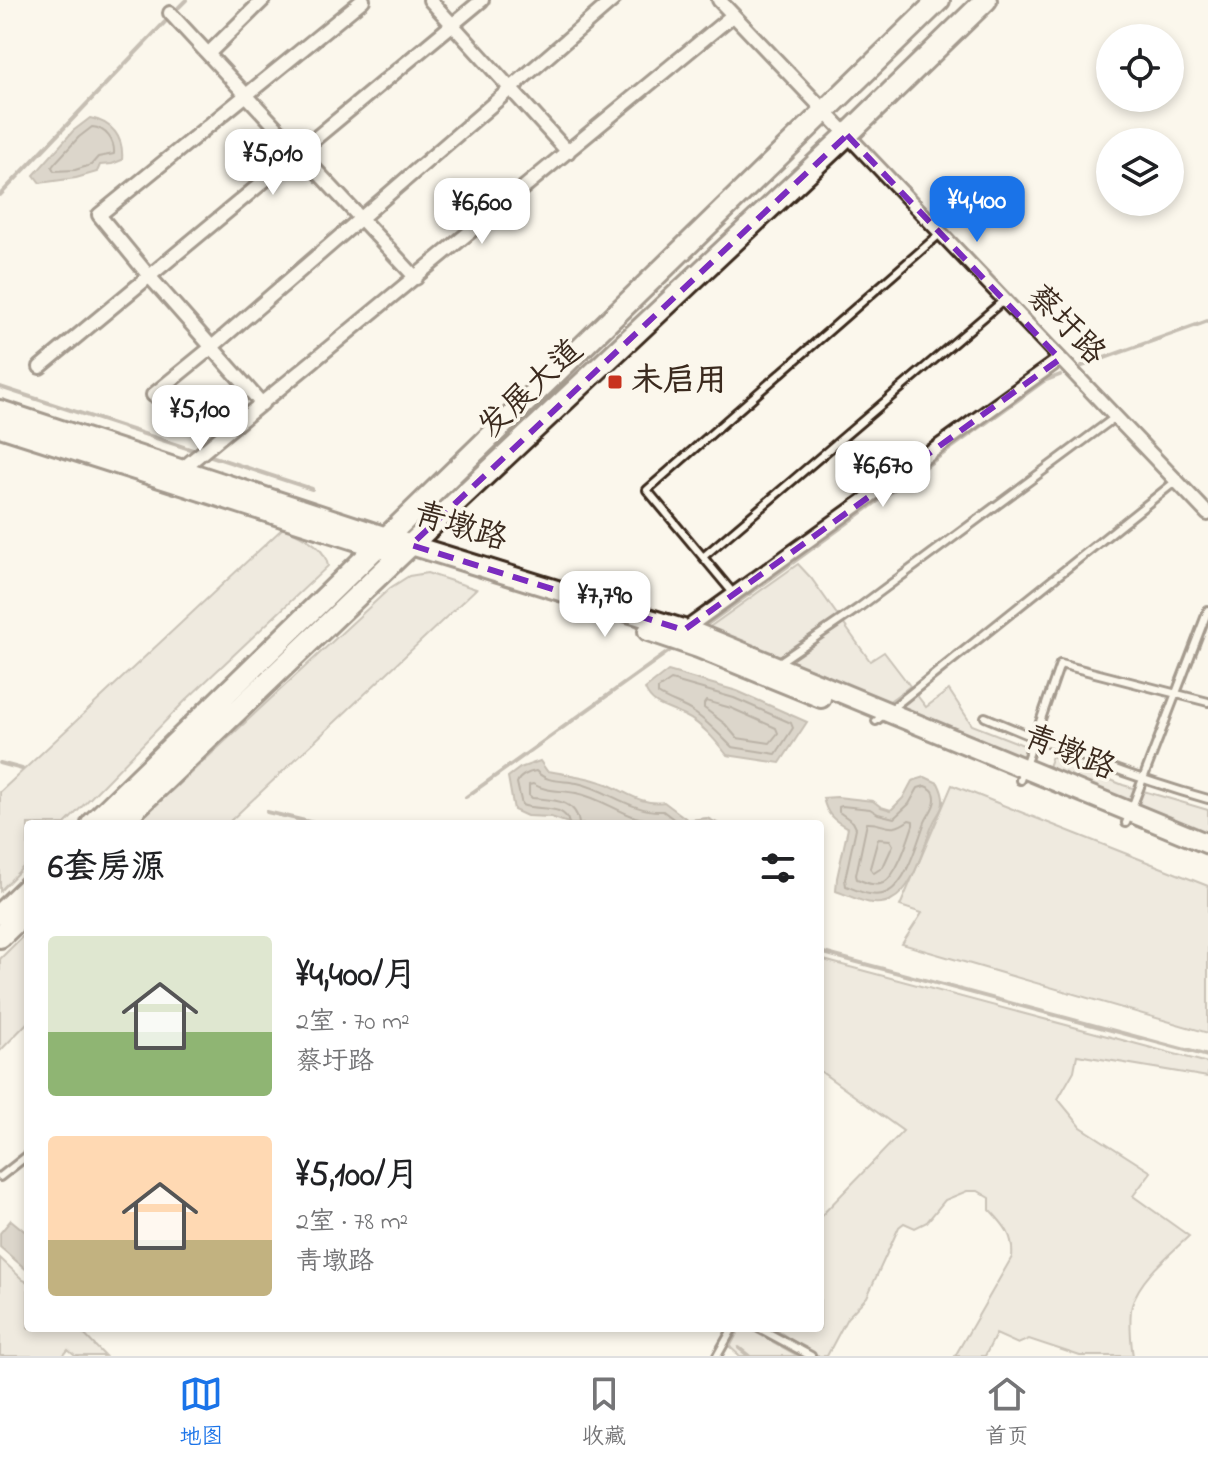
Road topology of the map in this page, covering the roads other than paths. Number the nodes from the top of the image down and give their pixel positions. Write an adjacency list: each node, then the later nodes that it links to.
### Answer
1 (263, 0): 12 (street)
2 (363, 0): 14 (street)
3 (430, 0): 11 (street)
4 (482, 0): 11 (street)
5 (613, 0): 13 (street)
6 (719, 0): 10 (street, 蔡圩路)
7 (939, 0): 15 (main road, 发展大道)
8 (986, 0): 16 (main road, 发展大道)
9 (170, 13): 12 (street)
10 (733, 15): 15 (street, 蔡圩路); 18 (street)
11 (453, 25): 13 (street); 17 (street)
12 (208, 54): 14 (street)
13 (511, 88): 18 (street); 19 (street)
14 (246, 96): 17 (street); 21 (street)
15 (825, 112): 16 (street, 蔡圩路); 35 (main road, 发展大道)
16 (847, 135): 20 (street, 蔡圩路); 36 (main road, 发展大道)
17 (299, 152): 19 (street); 21 (street)
18 (568, 152): 22 (street)
19 (360, 219): 22 (street); 24 (street)
20 (941, 233): 23 (street, 蔡圩路); 37 (lane)
21 (149, 276): 24 (street); 26 (street)
22 (416, 278): 28 (street)
23 (1004, 300): 25 (street, 蔡圩路); 37 (lane)
24 (212, 347): 27 (street); 28 (street)
25 (1060, 359): 30 (street, 蔡圩路); 38 (street)
26 (40, 367)
27 (153, 395)
28 (262, 404): 32 (street)
29 (0, 410): 32 (main road, 青墩路)
30 (1115, 417): 33 (street, 蔡圩路); 41 (lane)
31 (0, 427): 35 (main road, 青墩路)
32 (195, 458): 35 (main road, 青墩路)
33 (1177, 481): 34 (street, 蔡圩路); 44 (lane)
34 (1208, 514)
35 (382, 542): 36 (main road, 青墩路); 51 (main road, 发展大道)
36 (406, 549): 40 (main road, 青墩路); 44 (main road, 青墩路); 52 (main road, 发展大道)
37 (703, 557): 38 (lane)
38 (733, 594): 40 (street)
39 (1208, 610): 42 (lane)
40 (684, 630): 41 (main road, 青墩路)
41 (776, 666): 44 (main road, 青墩路)
42 (1176, 694): 43 (lane); 46 (lane); 48 (lane)
43 (1208, 702)
44 (881, 716): 47 (main road, 青墩路)
45 (985, 717): 46 (lane)
46 (1034, 738): 47 (lane); 48 (lane)
47 (1022, 774): 50 (main road, 青墩路)
48 (1143, 779): 49 (lane); 50 (lane)
49 (1208, 799)
50 (1128, 818): 53 (main road, 青墩路); 54 (main road, 青墩路)
51 (96, 820)
52 (123, 820)
53 (1208, 844)
54 (1208, 857)
55 (24, 891): 56 (main road)
56 (0, 914)
57 (24, 914): 58 (main road)
58 (0, 937)
59 (24, 1158): 60 (lane)
60 (0, 1177)
61 (731, 1332): 63 (lane)
62 (766, 1332): 64 (lane)
63 (717, 1356)
64 (811, 1356)

